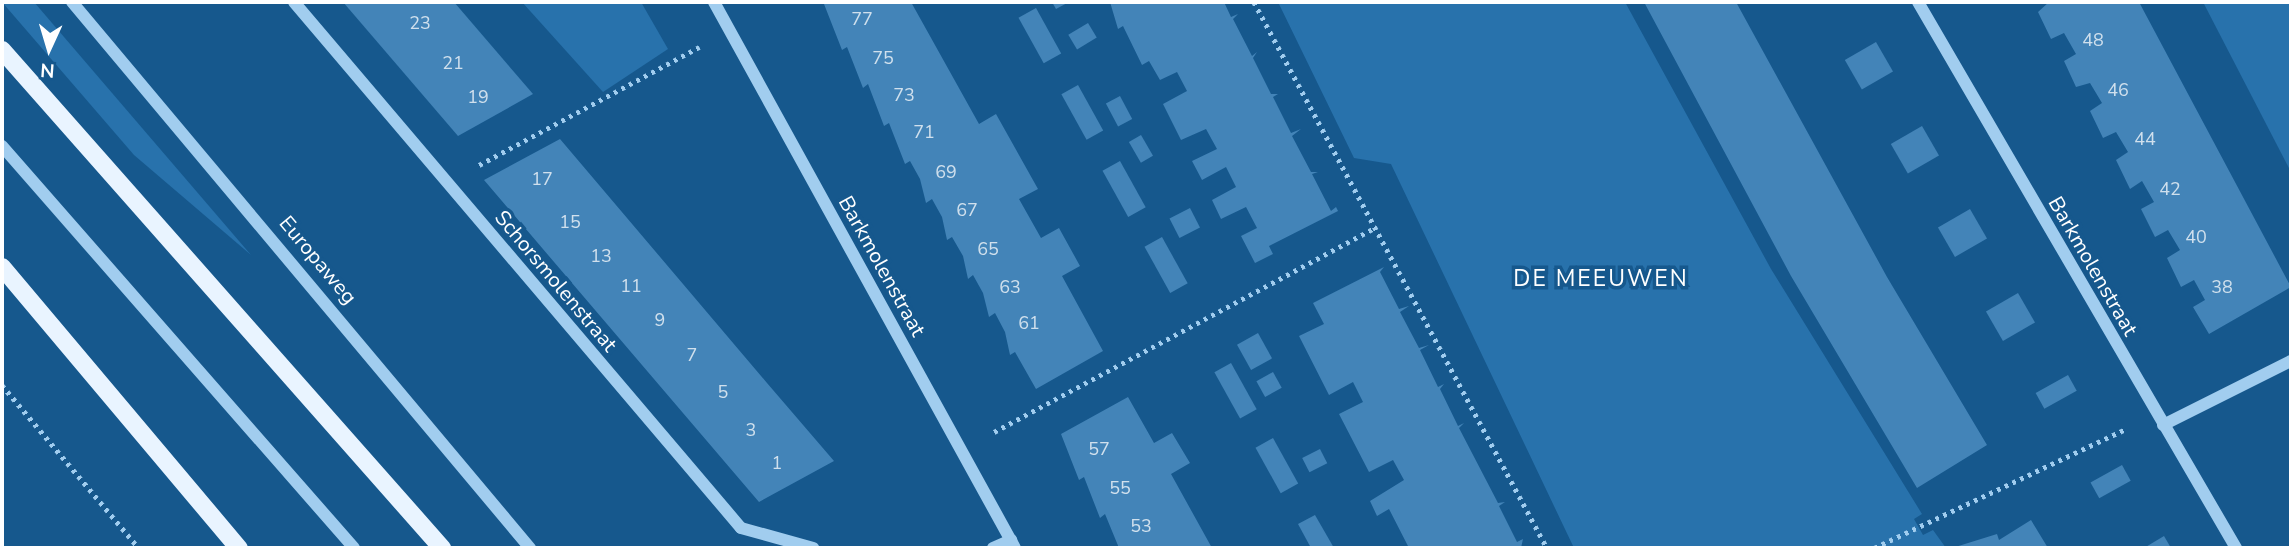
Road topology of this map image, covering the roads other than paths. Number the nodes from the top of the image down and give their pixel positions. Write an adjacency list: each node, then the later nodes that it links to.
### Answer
1 (72, 2): 14 (street, Europaweg)
2 (293, 2): 15 (street, Schorsmolenstraat)
3 (714, 2): 10 (street, Barkmolenstraat)
4 (1918, 2): 9 (street, Barkmolenstraat)
5 (2, 50): 13 (main road)
6 (2, 146): 12 (street)
7 (2, 267): 11 (main road)
8 (2291, 361): 9 (street)
9 (2160, 420): 17 (street, Barkmolenstraat)
10 (1013, 544): 16 (street)
11 (239, 548)
12 (354, 548)
13 (442, 548)
14 (530, 548)
15 (813, 548)
16 (993, 548)
17 (2236, 548)

